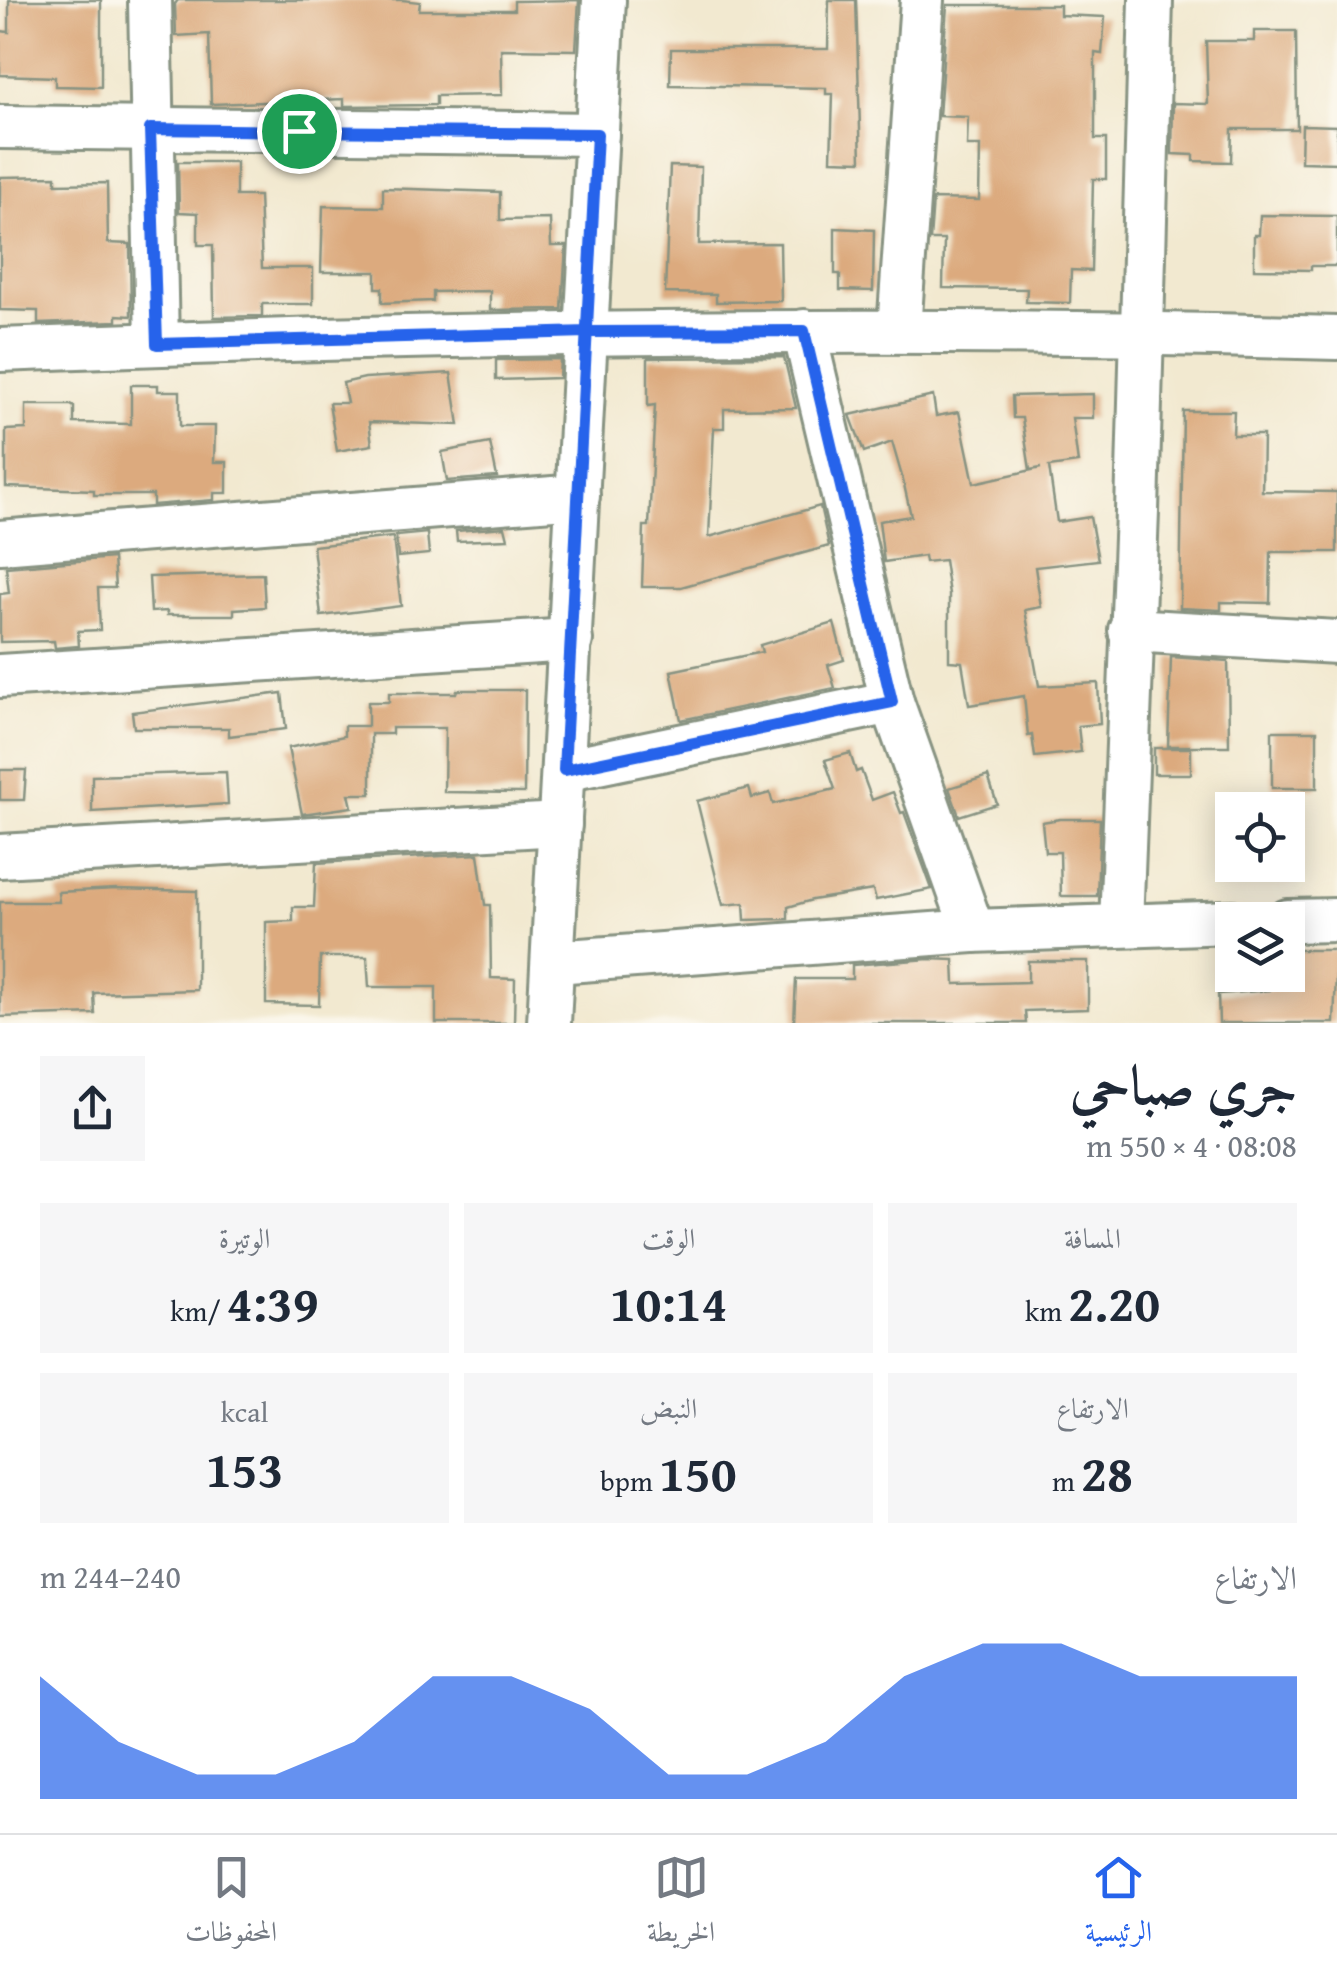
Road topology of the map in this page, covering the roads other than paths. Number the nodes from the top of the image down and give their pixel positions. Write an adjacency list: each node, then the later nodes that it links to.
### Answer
1 (150, 0): 6 (street)
2 (604, 0): 7 (street)
3 (922, 0): 8 (street)
4 (1151, 0): 11 (street)
5 (0, 127): 6 (street)
6 (150, 129): 7 (street); 13 (street)
7 (597, 134): 10 (street)
8 (900, 330): 9 (street); 11 (street)
9 (804, 331): 10 (street); 21 (street)
10 (588, 332): 13 (street); 15 (street)
11 (1142, 333): 12 (street); 17 (street)
12 (1337, 338)
13 (157, 344): 14 (street)
14 (0, 350)
15 (578, 496): 16 (street); 18 (street)
16 (0, 542)
17 (1130, 630): 19 (street); 28 (street)
18 (571, 640): 20 (street); 22 (street)
19 (1337, 642)
20 (0, 676)
21 (892, 702): 22 (street); 29 (street)
22 (564, 770): 23 (street)
23 (560, 824): 24 (street); 30 (street)
24 (0, 856)
25 (1337, 920): 26 (street)
26 (1305, 921)
27 (1215, 922): 28 (street)
28 (1120, 925): 29 (street)
29 (973, 931): 30 (street)
30 (554, 962): 31 (street)
31 (549, 1023)

